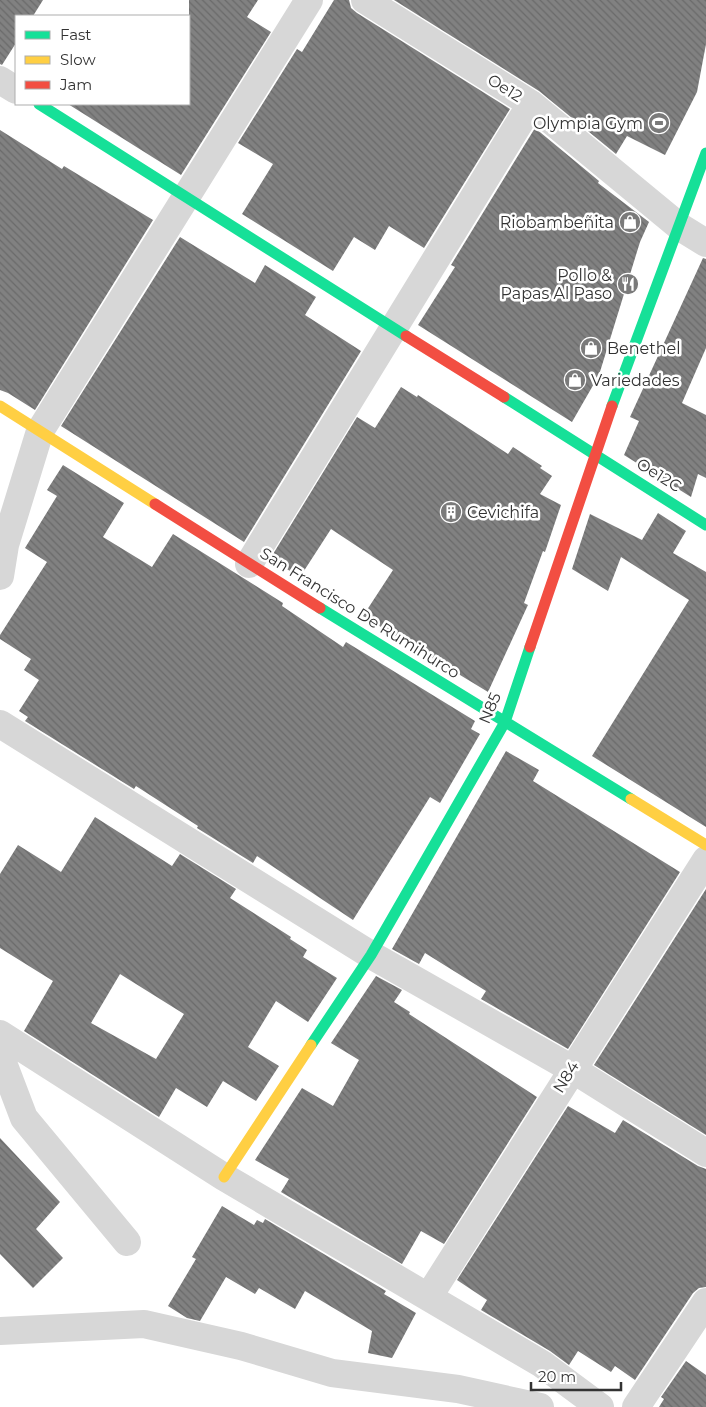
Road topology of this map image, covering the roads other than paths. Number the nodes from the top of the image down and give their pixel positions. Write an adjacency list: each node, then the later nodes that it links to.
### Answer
1 (309, 0): 8 (street)
2 (365, 0): 5 (street, Oe12)
3 (0, 80): 4 (street)
4 (15, 89)
5 (531, 104): 9 (street, Oe12); 11 (street)
6 (41, 105): 8 (street, Oe12C)
7 (706, 153): 9 (street, N85)
8 (186, 195): 11 (street, Oe12C); 13 (street)
9 (680, 227): 10 (street, Oe12); 14 (street, N85)
10 (706, 243)
11 (393, 327): 14 (street, Oe12C); 16 (street)
12 (0, 406): 13 (street, San Francisco De Rumihurco)
13 (40, 431): 16 (street, San Francisco De Rumihurco); 17 (street)
14 (594, 454): 15 (street, Oe12C); 18 (street, N85)
15 (706, 525)
16 (249, 564): 18 (street, San Francisco De Rumihurco)
17 (0, 576)
18 (505, 722): 20 (street, San Francisco De Rumihurco); 22 (street, N85)
19 (0, 724): 22 (street)
20 (706, 845)
21 (706, 860): 25 (street, N84)
22 (371, 955): 25 (street); 27 (street, N85)
23 (0, 1034): 27 (street)
24 (0, 1054): 28 (street)
25 (572, 1069): 26 (street); 29 (street, N84)
26 (706, 1153)
27 (224, 1176): 29 (street)
28 (126, 1242)
29 (429, 1296): 33 (street)
30 (706, 1302): 34 (street)
31 (0, 1331): 32 (street)
32 (540, 1407)
33 (600, 1407)
34 (636, 1407)

